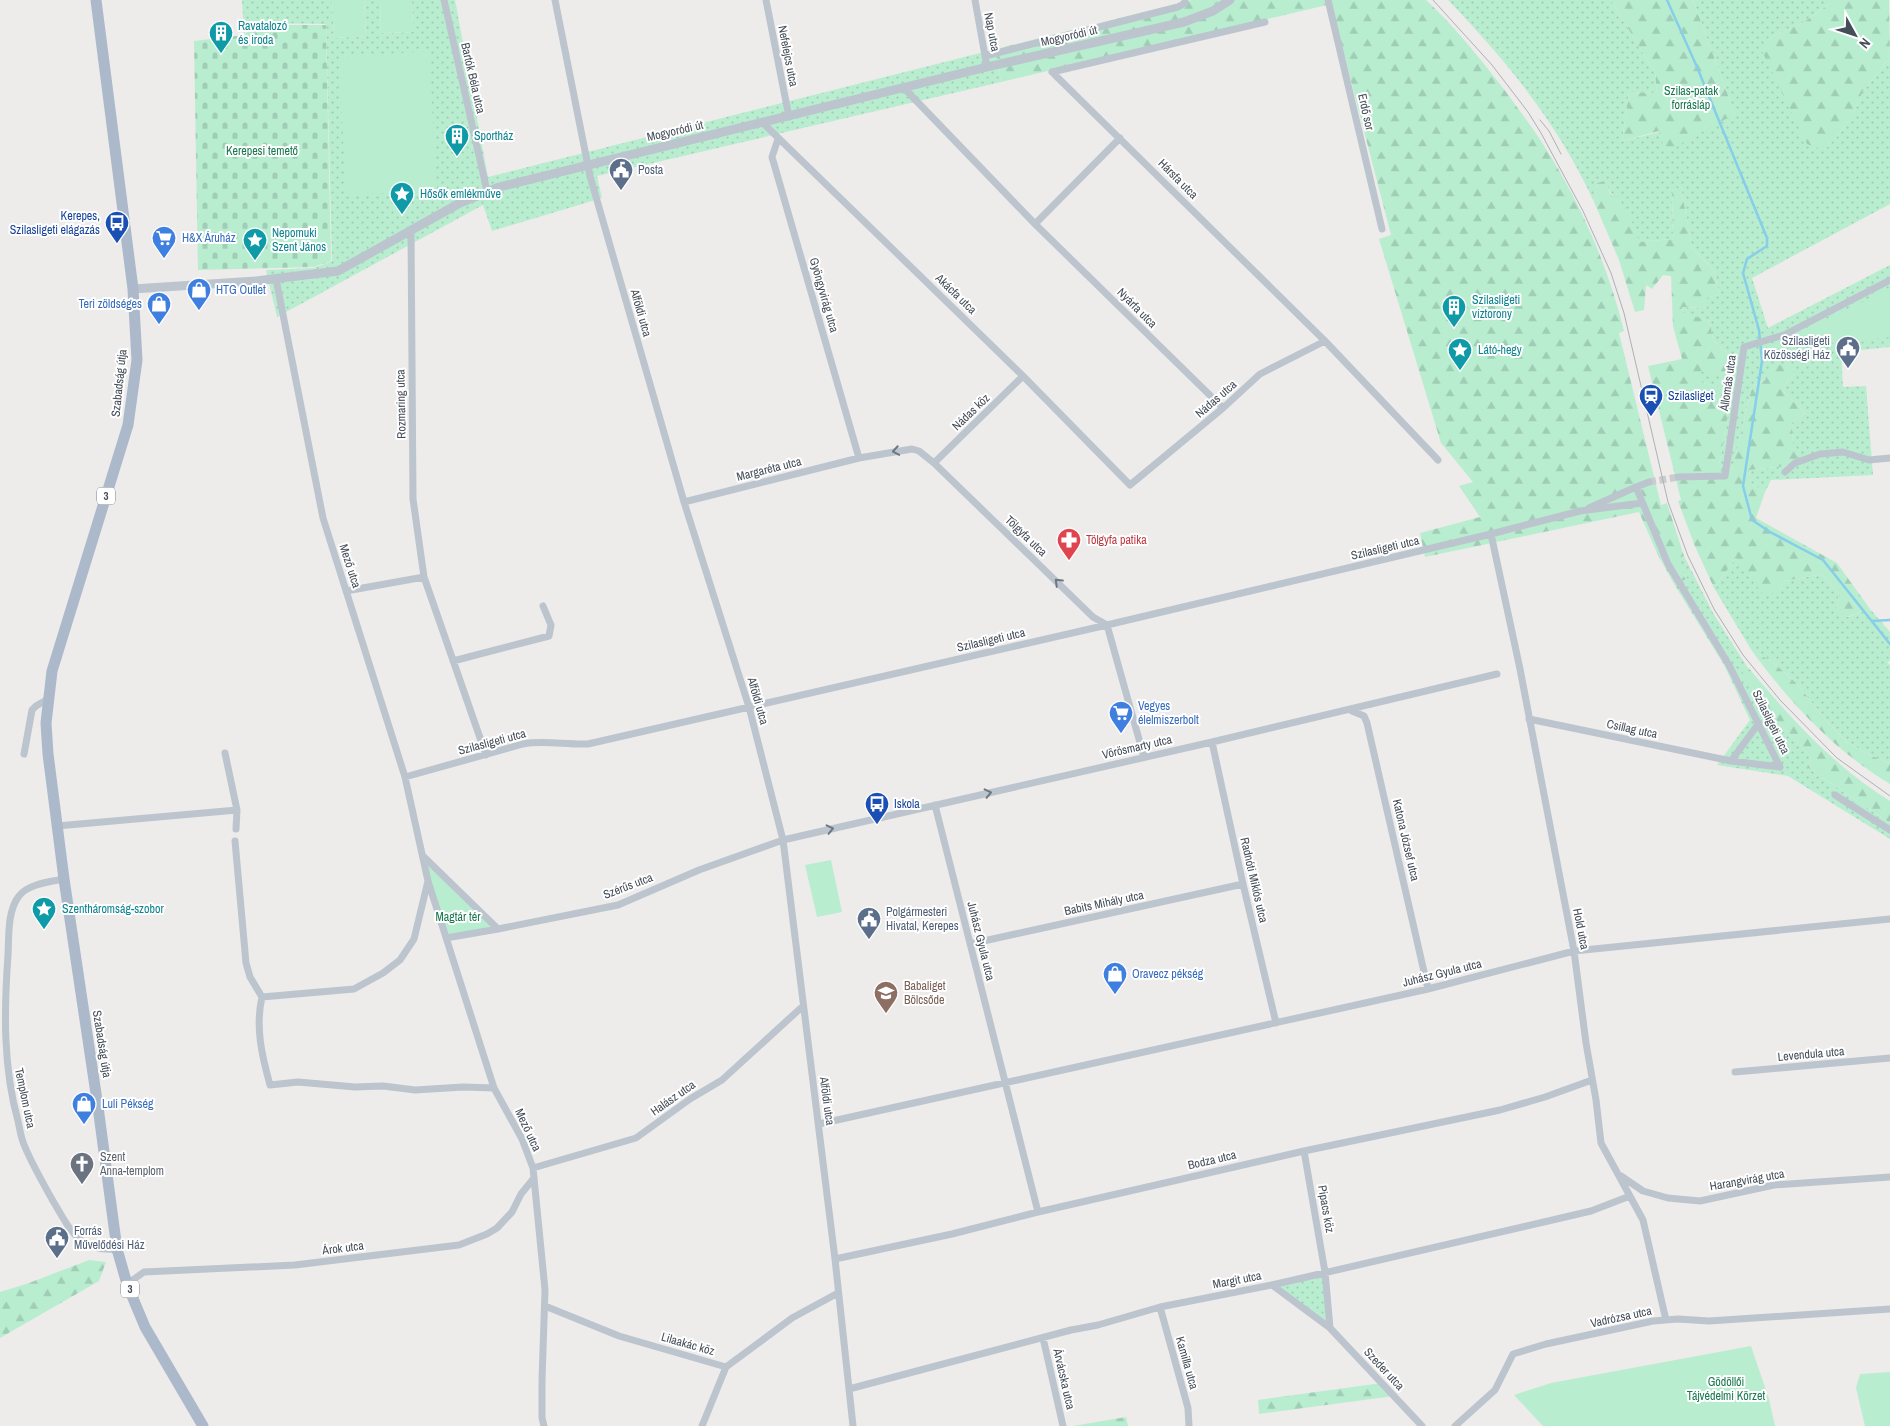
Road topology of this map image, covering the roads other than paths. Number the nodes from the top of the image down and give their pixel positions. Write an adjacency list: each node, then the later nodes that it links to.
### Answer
1 (96, 0): 24 (main road, Szabadság útja / 3)
2 (444, 0): 18 (street, Bartók Béla utca)
3 (555, 0): 17 (street, Alföldi utca)
4 (766, 0): 13 (street, Nefelejcs utca)
5 (974, 0): 10 (street, Nap utca)
6 (1185, 0): 10 (street, Mogyoródi út)
7 (1230, 0): 11 (street, Mogyoródi út)
8 (1328, 0): 20 (street, Erdő sor)
9 (1264, 22): 15 (street, Hársfa utca)
10 (986, 56): 11 (street, Nap utca)
11 (987, 68): 12 (street, Mogyoródi út)
12 (904, 88): 13 (street, Mogyoródi út); 19 (street, Nyárfa utca)
13 (789, 117): 14 (street, Mogyoródi út)
14 (763, 123): 16 (street, Akácfa utca); 17 (street, Mogyoródi út)
15 (1120, 138): 19 (street); 25 (street, Hársfa utca)
16 (778, 139): 26 (street, Akácfa utca); 28 (street, Gyöngyvirág utca)
17 (587, 165): 18 (street, Mogyoródi út); 37 (street, Alföldi utca)
18 (487, 191): 21 (street, Mogyoródi út)
19 (1035, 224): 27 (street, Nyárfa utca)
20 (1382, 229)
21 (410, 230): 22 (street, Mogyoródi út); 41 (street, Rozmaring utca)
22 (276, 279): 24 (street, Mogyoródi út); 42 (street, Mező utca)
23 (1890, 280): 33 (street, Állomás utca)
24 (133, 288): 47 (main road, Szabadság útja / 3)
25 (1325, 341): 27 (street, Nádas utca); 30 (street, Hársfa utca)
26 (1024, 376): 31 (street, Nádas köz); 35 (street, Akácfa utca)
27 (1222, 408): 35 (street, Nádas utca)
28 (859, 458): 31 (street, Tölgyfa utca, one-way to 28); 37 (street, Margaréta utca)
29 (1890, 458): 32 (street)
30 (1438, 460)
31 (934, 464): 44 (street, Tölgyfa utca, one-way to 31)
32 (1785, 472)
33 (1678, 477)
34 (1649, 482): 36 (street, Szilasligeti utca)
35 (1130, 485)
36 (1636, 487): 38 (street, Szilasligeti utca); 39 (street, Szilasligeti utca)
37 (684, 502): 48 (street, Alföldi utca)
38 (1642, 503): 39 (street, Szilasligeti utca); 51 (street, Szilasligeti utca)
39 (1580, 511): 40 (street, Szilasligeti utca)
40 (1491, 534): 44 (street, Szilasligeti utca); 50 (street, Hold utca)
41 (424, 577): 42 (street); 45 (street, Rozmaring utca)
42 (346, 591): 59 (street, Mező utca)
43 (543, 606): 45 (street)
44 (1106, 625): 48 (street, Szilasligeti utca); 56 (street)
45 (453, 661): 55 (street, Rozmaring utca)
46 (1497, 674): 49 (street, Vörösmarty utca)
47 (48, 699): 54 (street); 63 (main road, Szabadság útja / 3)
48 (748, 707): 55 (street, Szilasligeti utca); 66 (street, Alföldi utca)
49 (1346, 710): 52 (street, Vörösmarty utca); 77 (street, Katona József utca)
50 (1529, 719): 57 (street, Csillag utca); 76 (street, Hold utca)
51 (1759, 723): 57 (street); 58 (street, Szilasligeti utca)
52 (1212, 742): 56 (street, Vörösmarty utca); 71 (street, Radnóti Miklós utca)
53 (225, 753): 62 (street)
54 (24, 754)
55 (486, 755): 59 (street, Szilasligeti utca)
56 (1144, 757): 61 (street, Vörösmarty utca, one-way to 56)
57 (1731, 761): 58 (street, Csillag utca)
58 (1780, 767)
59 (405, 777): 68 (street, Mező utca)
60 (1835, 795): 65 (street)
61 (935, 805): 66 (street, Vörösmarty utca, one-way to 61); 75 (street, Juhász Gyula utca)
62 (237, 810): 63 (street); 64 (street)
63 (57, 826): 69 (main road, Szabadság útja / 3)
64 (236, 829)
65 (1890, 830)
66 (782, 840): 73 (street, Szérűs utca); 79 (street, Alföldi utca)
67 (235, 841): 78 (street)
68 (422, 856): 70 (street, Mező utca); 73 (street)
69 (64, 879): 94 (main road, Szabadság útja / 3); 94 (street, Templom utca)
70 (428, 881): 74 (street, Mező utca); 78 (street)
71 (1243, 884): 75 (street, Babits Mihály utca); 80 (street, Radnóti Miklós utca)
72 (1890, 919): 76 (street, Juhász Gyula utca)
73 (498, 929): 74 (street, Szérűs utca)
74 (446, 938): 85 (street, Mező utca)
75 (970, 944): 84 (street, Juhász Gyula utca)
76 (1574, 951): 77 (street, Juhász Gyula utca); 83 (street, Hold utca)
77 (1428, 989): 80 (street, Juhász Gyula utca)
78 (262, 997): 85 (street)
79 (803, 1006): 86 (street, Alföldi utca); 88 (street, Halász utca)
80 (1276, 1022): 84 (street, Juhász Gyula utca)
81 (1890, 1058): 82 (street, Levendula utca)
82 (1735, 1072)
83 (1592, 1080): 87 (street, Bodza utca); 89 (street, Hold utca)
84 (1004, 1083): 86 (street, Juhász Gyula utca); 93 (street, Juhász Gyula utca)
85 (494, 1088): 88 (street, Mező utca)
86 (819, 1124): 95 (street, Alföldi utca)
87 (1304, 1151): 93 (street, Bodza utca); 96 (street, Pipacs köz)
88 (533, 1168): 91 (street, Mező utca)
89 (1616, 1172): 90 (street, Harangvirág utca); 92 (street, Hold utca)
90 (1890, 1177)
91 (534, 1178): 97 (street, Árok utca); 100 (street, Mező utca)
92 (1630, 1196): 96 (street, Margit utca); 103 (street, Hold utca)
93 (1038, 1212): 95 (street, Bodza utca)
94 (117, 1249): 97 (main road, Szabadság útja / 3)
95 (836, 1258): 99 (street, Alföldi utca)
96 (1325, 1272): 98 (street, Margit utca); 104 (street)
97 (127, 1284): 108 (main road, Szabadság útja / 3)
98 (1272, 1285): 101 (street, Margit utca); 104 (street, Szeder utca)
99 (838, 1293): 106 (street, Lilaakác köz); 107 (street, Alföldi utca)
100 (545, 1306): 106 (street, Lilaakác köz); 109 (street, Mező utca)
101 (1160, 1307): 105 (street, Margit utca); 113 (street, Kamilla utca)
102 (1890, 1309): 103 (street, Vadrózsa utca)
103 (1666, 1320): 115 (street, Vadrózsa utca)
104 (1330, 1328): 114 (street, Szeder utca)
105 (1043, 1338): 107 (street, Margit utca); 112 (street, Árvácska utca)
106 (726, 1367): 110 (street)
107 (849, 1389): 111 (street, Alföldi utca)
108 (203, 1426)
109 (544, 1426)
110 (702, 1426)
111 (853, 1426)
112 (1062, 1426)
113 (1189, 1426)
114 (1422, 1426)
115 (1455, 1426)

